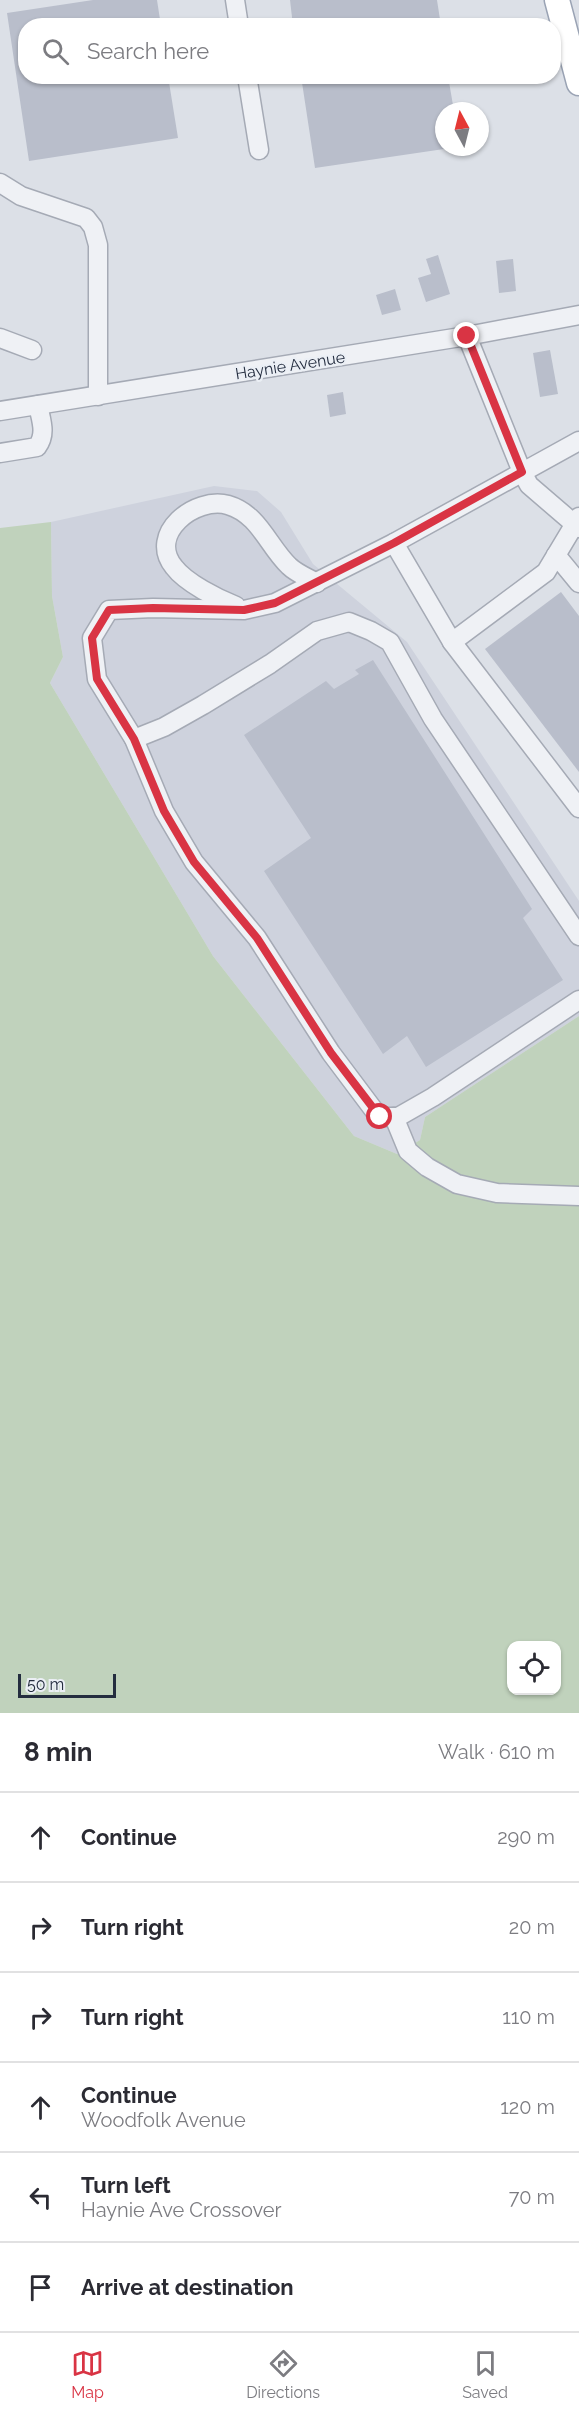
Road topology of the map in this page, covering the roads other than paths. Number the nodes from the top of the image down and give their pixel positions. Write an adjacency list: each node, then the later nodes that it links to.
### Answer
1 (235, 0): 3 (street)
2 (557, 0): 4 (main road)
3 (238, 18)
4 (579, 83)
5 (248, 84): 6 (street)
6 (259, 150)
7 (0, 183): 12 (street)
8 (579, 315): 9 (street, Haynie Avenue)
9 (467, 336): 12 (street, Haynie Avenue); 17 (street)
10 (0, 338): 11 (street)
11 (32, 350)
12 (98, 396): 13 (street, Haynie Avenue)
13 (38, 405): 14 (street, Haynie Avenue); 16 (street)
14 (0, 411)
15 (579, 441): 17 (street)
16 (0, 453)
17 (522, 472): 18 (street); 19 (street)
18 (577, 523): 20 (street)
19 (394, 543): 21 (street); 24 (street)
20 (556, 555): 22 (street); 24 (street)
21 (317, 583): 23 (street); 23 (street)
22 (579, 583)
23 (244, 610): 25 (street)
24 (452, 642): 26 (street)
25 (134, 739): 27 (street); 29 (street)
26 (579, 808)
27 (579, 936)
28 (579, 1000): 29 (street)
29 (394, 1117): 30 (street)
30 (579, 1196)

